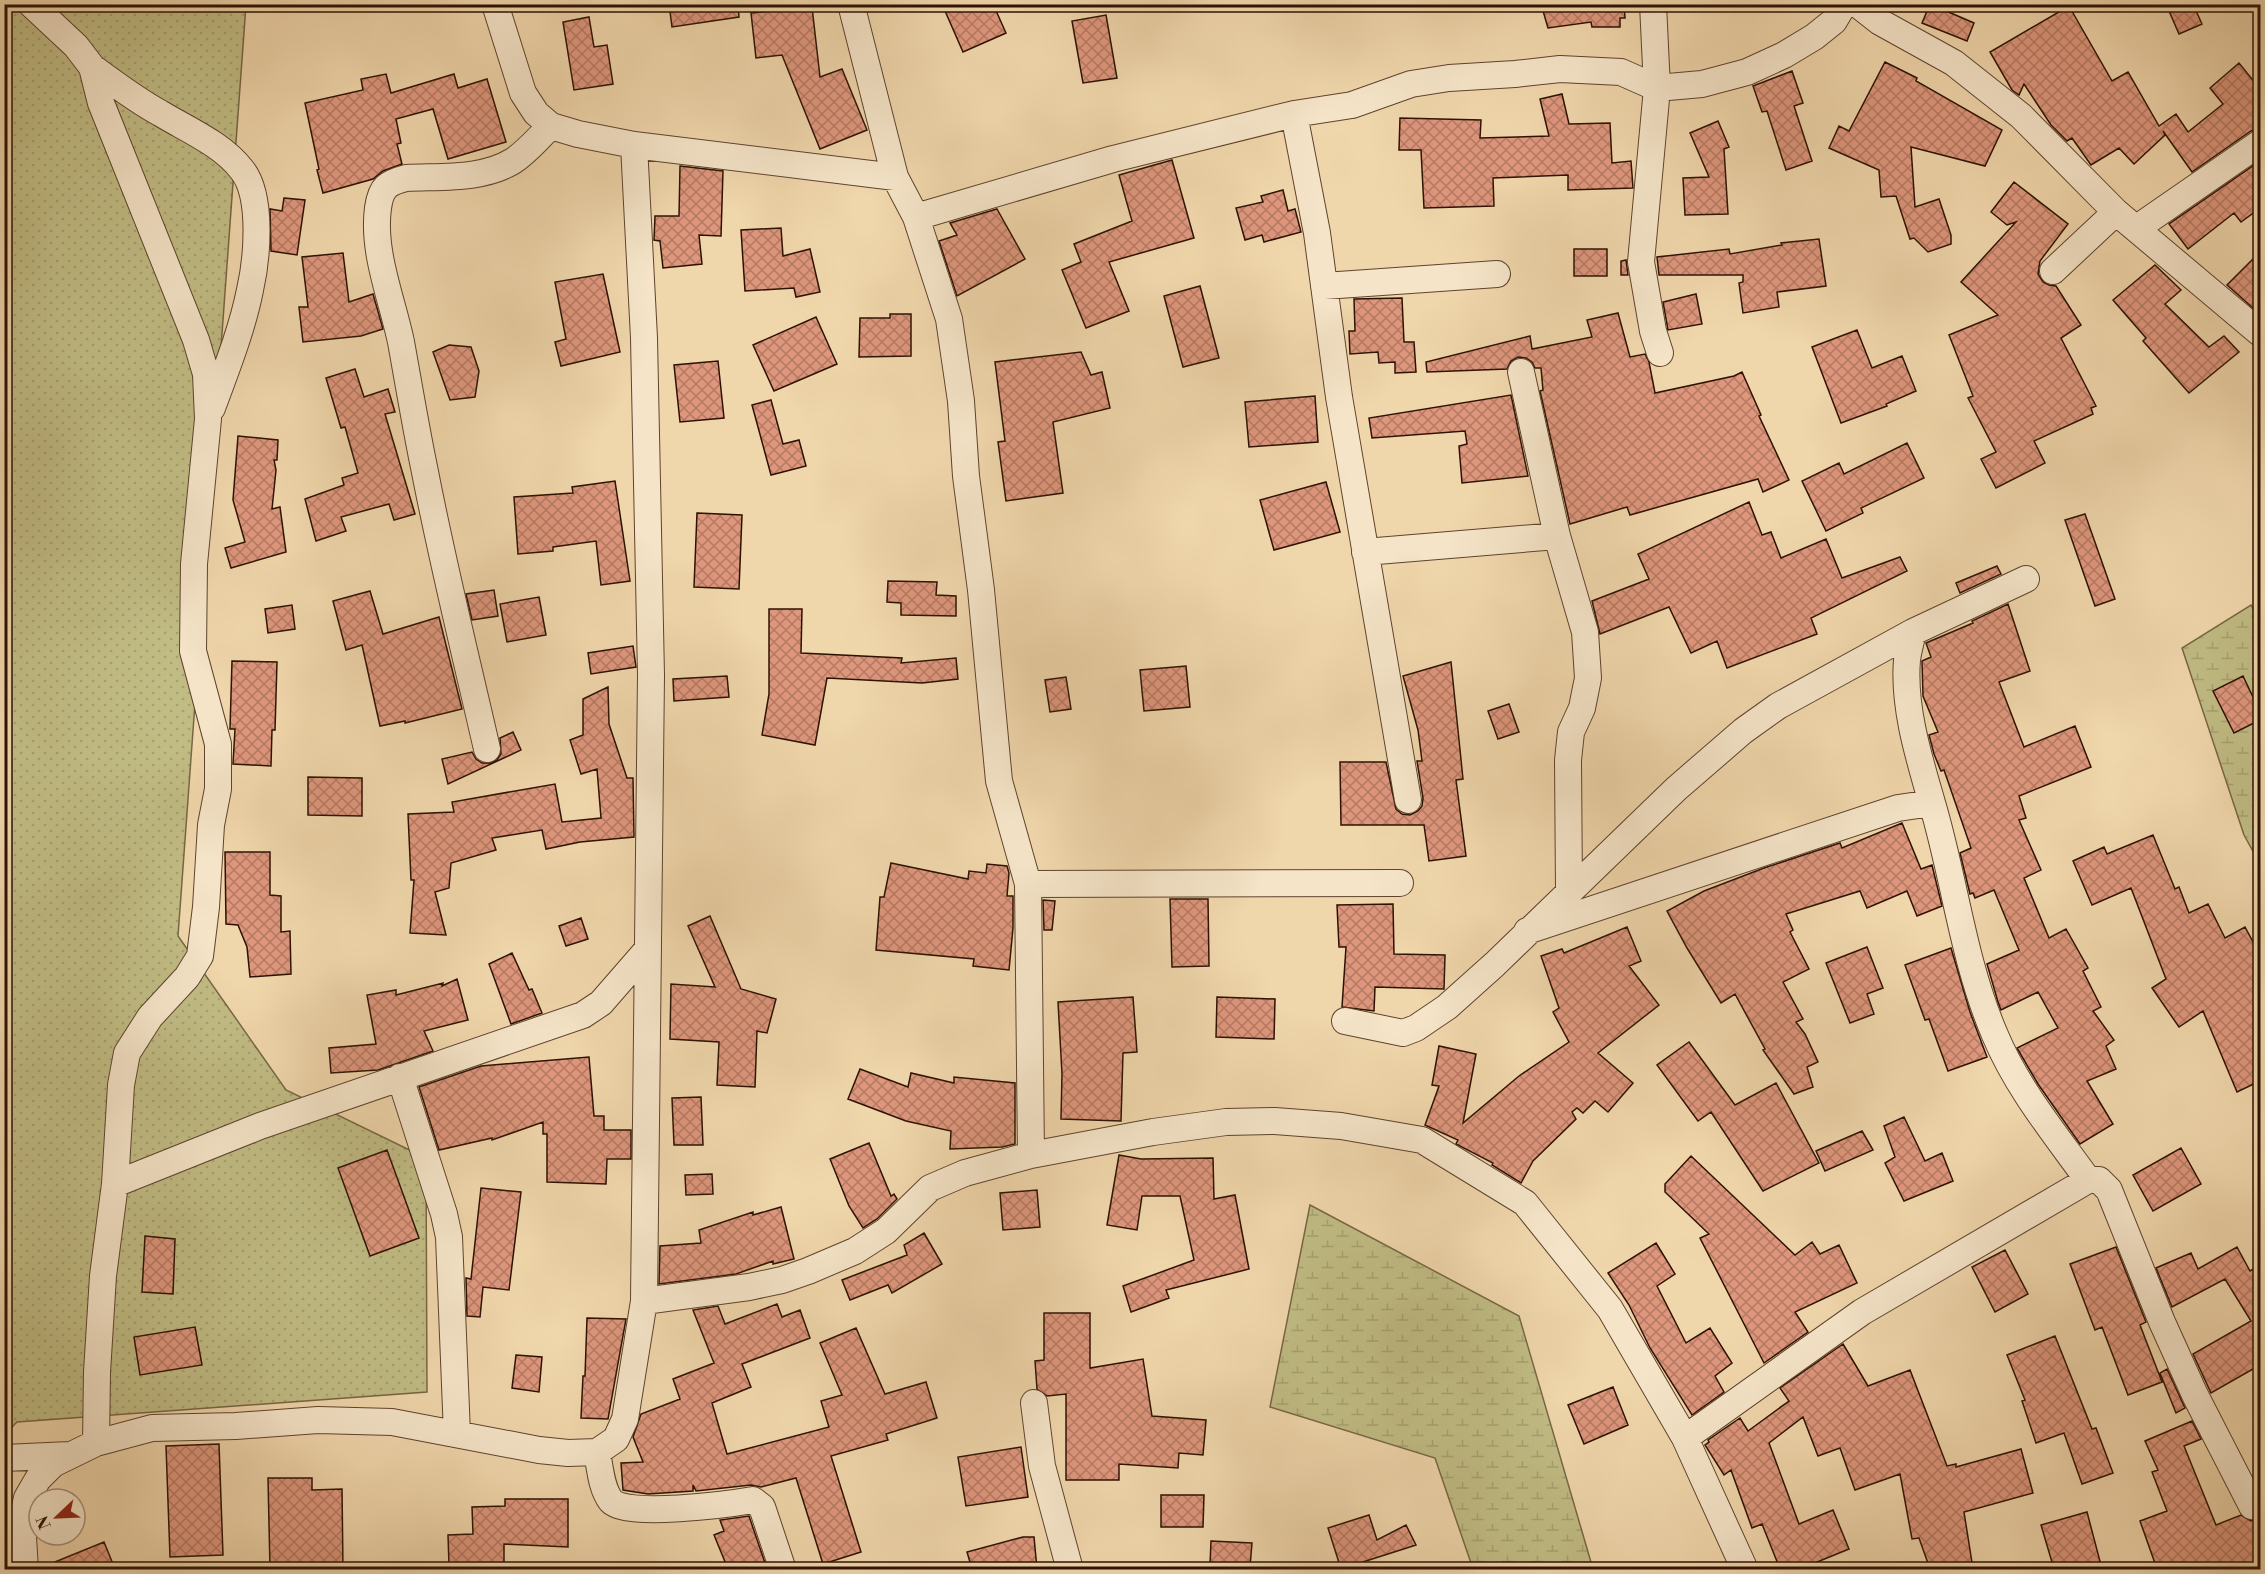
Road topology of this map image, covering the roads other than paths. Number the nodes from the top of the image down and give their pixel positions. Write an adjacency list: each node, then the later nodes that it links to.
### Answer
1 (31, 4): 7 (street)
2 (495, 4): 10 (street)
3 (851, 4): 13 (street)
4 (1653, 4): 8 (street)
5 (1844, 4): 8 (street)
6 (1857, 4): 14 (street)
7 (92, 67): 23 (street); 23 (street)
8 (1657, 88): 9 (street); 21 (street)
9 (1293, 114): 15 (street); 19 (street)
10 (551, 126): 12 (street); 28 (street)
11 (2260, 143): 16 (street)
12 (634, 145): 13 (street); 35 (street)
13 (895, 177): 15 (street)
14 (2116, 212): 16 (street); 17 (street)
15 (916, 217): 32 (street)
16 (2137, 228): 20 (street)
17 (2053, 271)
18 (1497, 274): 19 (street)
19 (1324, 286): 25 (street)
20 (2260, 333)
21 (1660, 352)
22 (1521, 372): 24 (street)
23 (208, 419): 40 (street)
24 (1557, 536): 25 (street); 33 (street)
25 (1365, 552): 29 (street)
26 (2026, 579): 27 (street)
27 (1913, 632): 30 (street); 33 (street)
28 (487, 749)
29 (1408, 800)
30 (1932, 803): 34 (street); 39 (street)
31 (1400, 883): 32 (street)
32 (1028, 884): 38 (street)
33 (1569, 892): 34 (street)
34 (1527, 931): 36 (street)
35 (648, 949): 37 (street); 41 (street)
36 (1345, 1021)
37 (400, 1077): 40 (street); 43 (street)
38 (1031, 1155): 41 (street); 44 (street)
39 (2088, 1180): 44 (street); 49 (street)
40 (115, 1184): 45 (street)
41 (644, 1301): 46 (street)
42 (1034, 1403): 52 (street)
43 (457, 1434): 45 (street); 46 (street)
44 (1684, 1438): 53 (street)
45 (96, 1443): 47 (street)
46 (597, 1452): 51 (street)
47 (72, 1454): 48 (street); 50 (street)
48 (4, 1458)
49 (2252, 1506)
50 (25, 1569)
51 (783, 1569)
52 (1070, 1569)
53 (1744, 1569)

